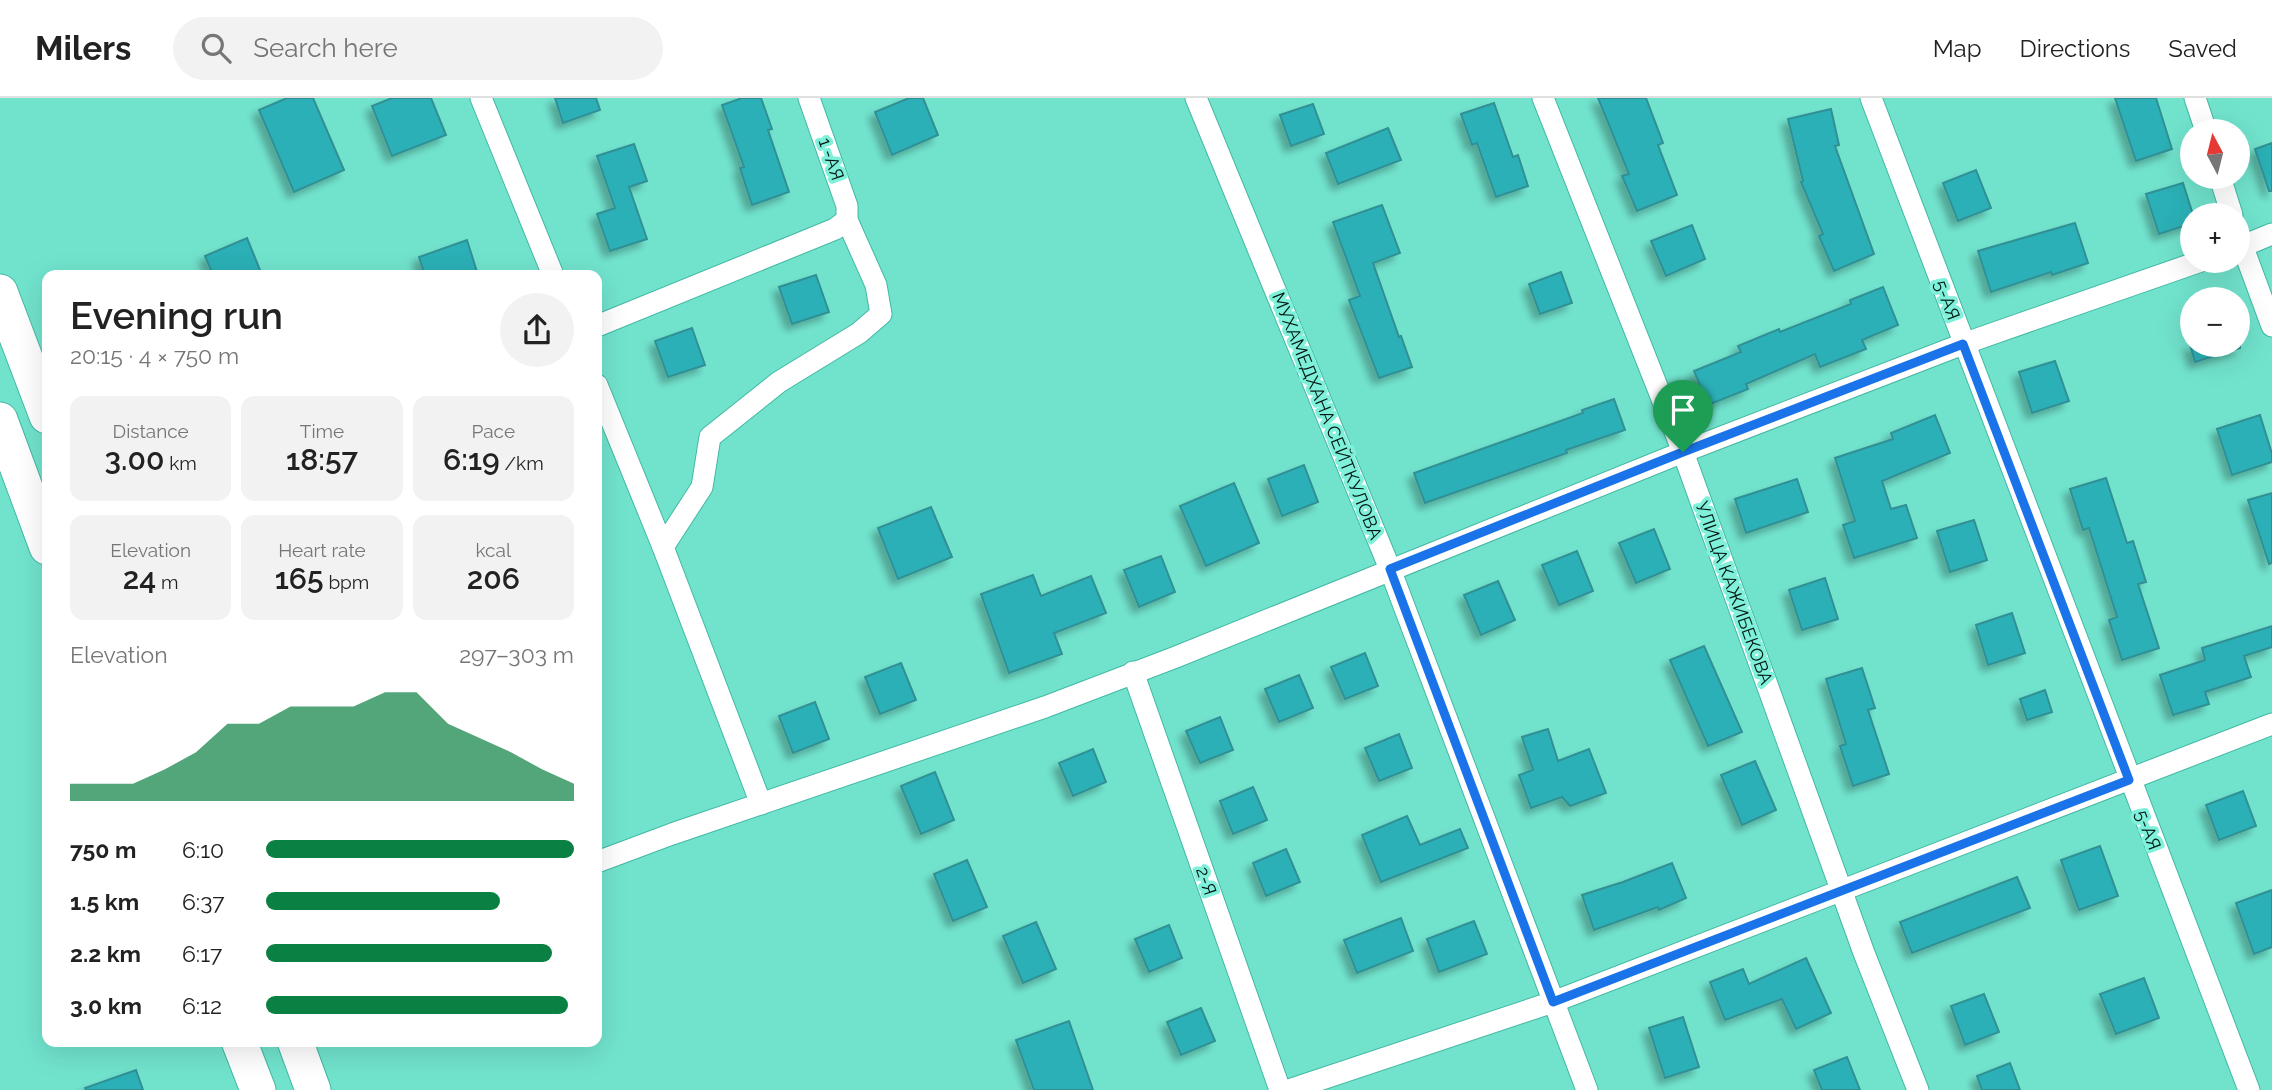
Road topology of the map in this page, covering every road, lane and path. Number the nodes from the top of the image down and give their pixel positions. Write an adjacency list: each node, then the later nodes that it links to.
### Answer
1 (481, 98): 13 (street)
2 (809, 98): 8 (street, 1 -АЯ)
3 (1196, 98): 24 (street, МУХАМЕДХАНА СЕЙТКУЛОВА)
4 (1543, 98): 21 (street, УЛИЦА КАЖИБЕКОВА)
5 (1871, 98): 17 (street, 5-АЯ)
6 (2195, 98): 7 (street)
7 (2202, 119)
8 (847, 220): 15 (street); 23 (street, 1 -АЯ)
9 (2272, 234): 10 (street)
10 (2250, 240)
11 (2180, 268): 17 (street)
12 (2250, 269): 16 (street)
13 (551, 270)
14 (0, 292): 19 (highway)
15 (602, 324)
16 (2272, 326)
17 (1963, 344): 21 (street); 27 (street, 5-АЯ)
18 (602, 397): 23 (street)
19 (42, 403)
20 (0, 420): 22 (highway)
21 (1683, 452): 24 (street); 30 (street, УЛИЦА КАЖИБЕКОВА)
22 (42, 533)
23 (663, 547): 28 (street)
24 (1390, 569): 25 (street); 31 (street, МУХАМЕДХАНА СЕЙТКУЛОВА)
25 (1133, 672): 28 (street); 36 (street, 2-Я)
26 (2272, 724): 27 (street)
27 (2129, 780): 30 (street); 40 (street, 5-АЯ)
28 (761, 804): 29 (street)
29 (602, 860)
30 (1842, 889): 31 (street); 39 (street, УЛИЦА КАЖИБЕКОВА)
31 (1553, 1002): 37 (street); 38 (street, МУХАМЕДХАНА СЕЙТКУЛОВА)
32 (241, 1047): 34 (highway)
33 (297, 1047): 35 (highway)
34 (258, 1090)
35 (313, 1090)
36 (1280, 1090)
37 (1289, 1090)
38 (1587, 1090)
39 (1919, 1090)
40 (2249, 1090)

